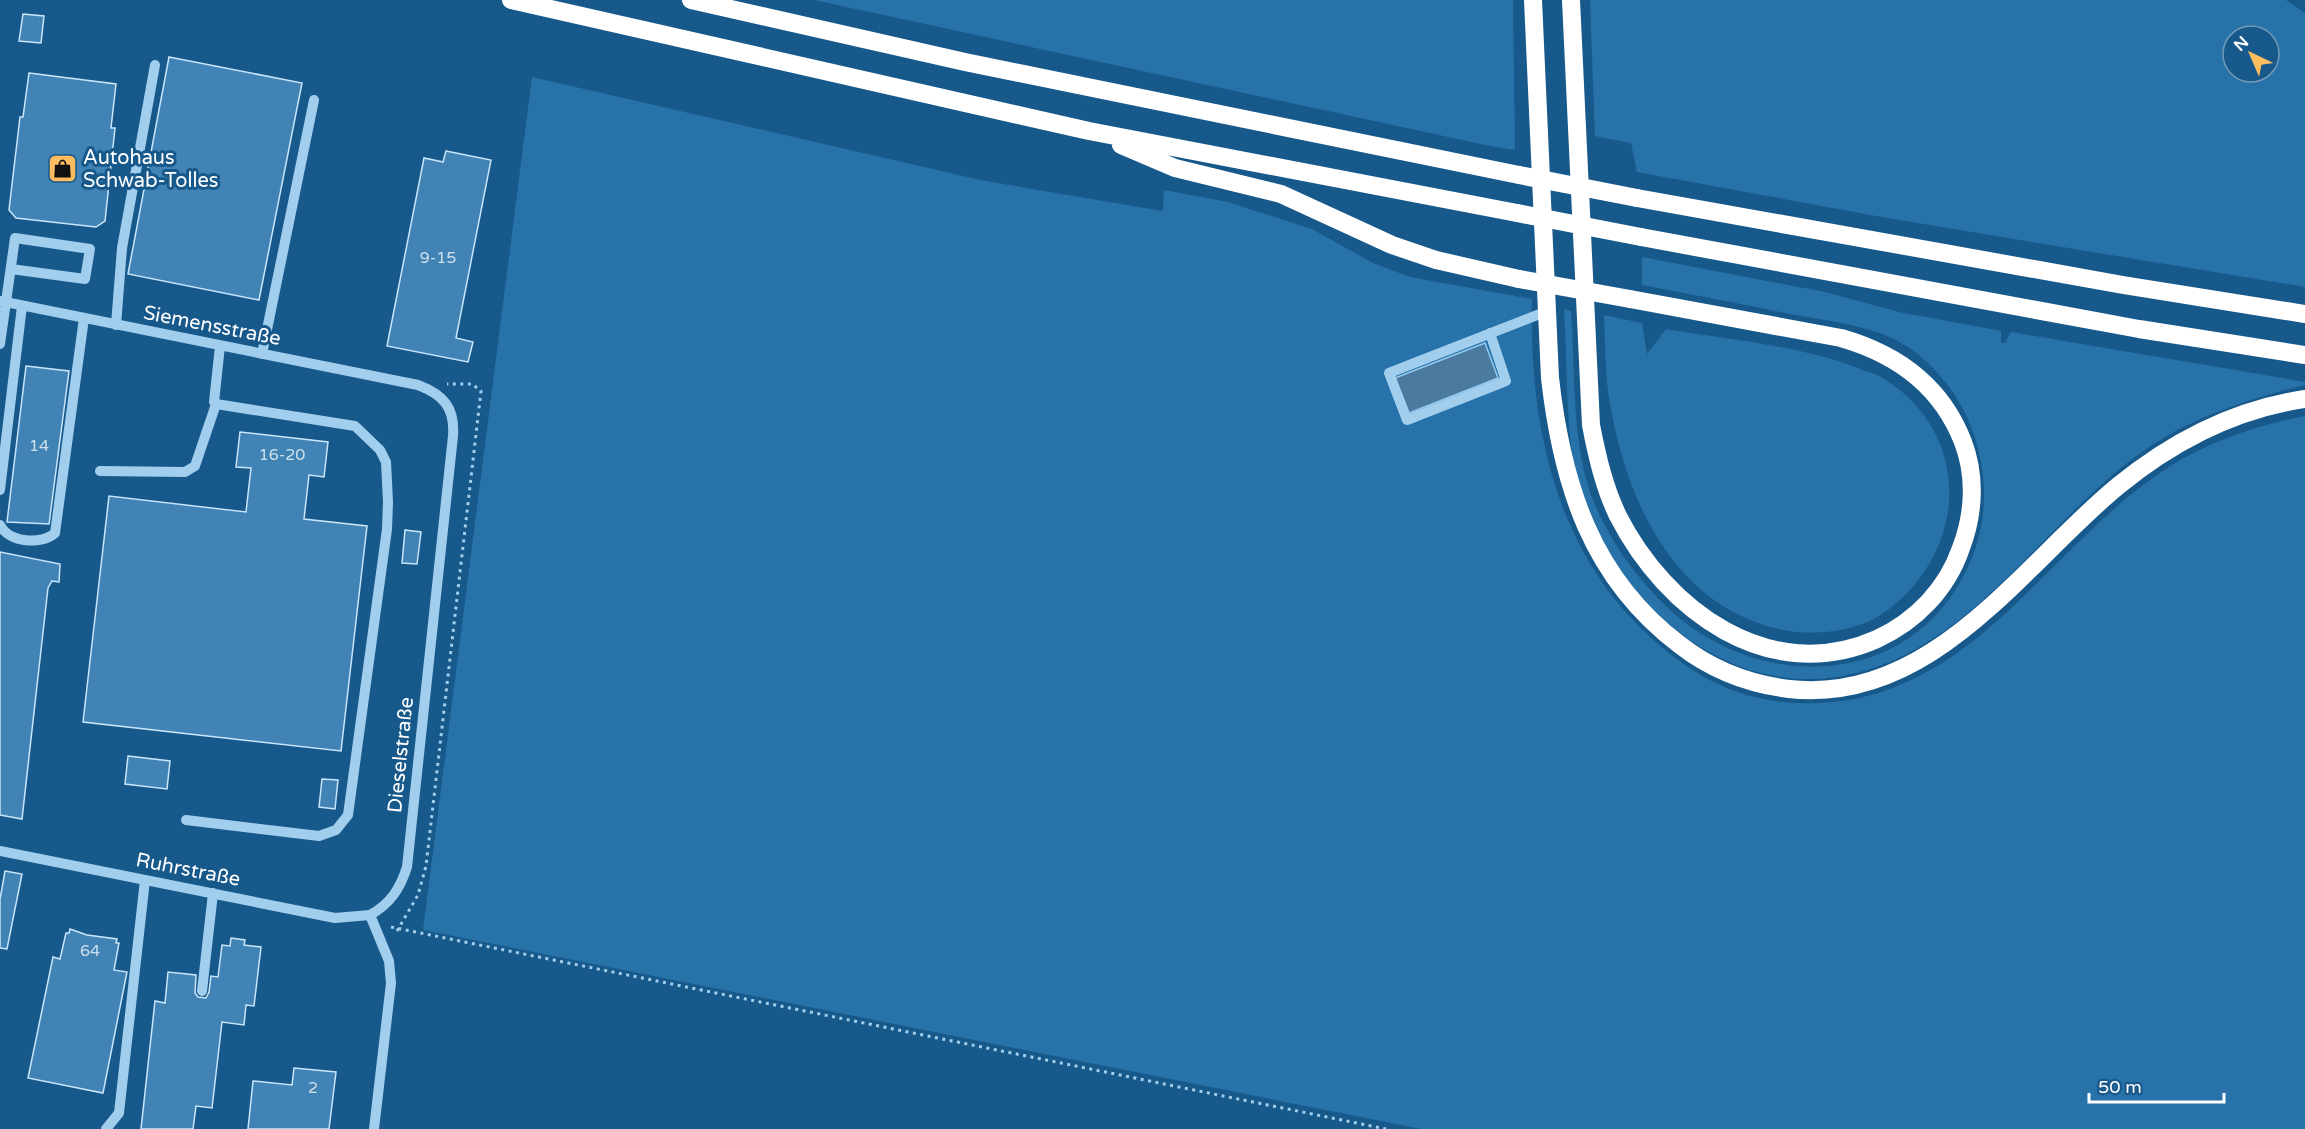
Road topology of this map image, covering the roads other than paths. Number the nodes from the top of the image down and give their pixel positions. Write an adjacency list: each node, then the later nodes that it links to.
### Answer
1 (511, 0): 7 (highway)
2 (691, 0): 12 (highway, bridge)
3 (1533, 0): 11 (highway)
4 (1571, 0): 7 (highway, bridge)
5 (155, 65): 14 (street)
6 (314, 100): 18 (street)
7 (1089, 131): 19 (highway, bridge)
8 (10, 269): 8 (street); 9 (street)
9 (3, 302): 10 (street, Siemensstraße); 16 (street)
10 (22, 306): 13 (street, Siemensstraße); 24 (street)
11 (1545, 312): 15 (street); 21 (highway)
12 (2305, 314)
13 (84, 318): 14 (street, Siemensstraße); 25 (street)
14 (116, 325): 17 (street, Siemensstraße)
15 (1490, 333): 15 (street)
16 (0, 344)
17 (220, 346): 18 (street, Siemensstraße); 22 (street)
18 (262, 354): 20 (street, Siemensstraße)
19 (2305, 355)
20 (418, 385): 30 (street, Dieselstraße)
21 (2305, 399)
22 (216, 404): 23 (street); 26 (street)
23 (100, 471)
24 (0, 490)
25 (0, 525)
26 (186, 820)
27 (0, 850): 28 (street, Ruhrstraße)
28 (145, 880): 29 (street, Ruhrstraße); 32 (street)
29 (213, 893): 30 (street, Ruhrstraße); 31 (street)
30 (370, 915): 33 (street)
31 (202, 991)
32 (106, 1129)
33 (374, 1129)

